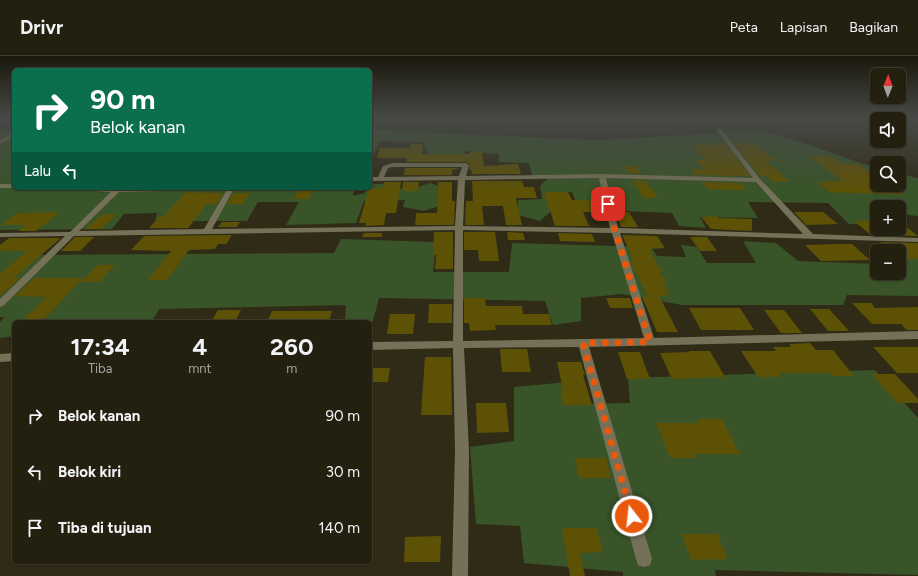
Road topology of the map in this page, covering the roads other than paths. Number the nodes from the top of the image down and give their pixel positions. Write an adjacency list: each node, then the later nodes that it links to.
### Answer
1 (730, 143): 6 (street)
2 (602, 176): 3 (street); 6 (street); 12 (street)
3 (462, 178): 5 (street); 5 (street); 11 (street)
4 (372, 179): 5 (street)
5 (380, 179)
6 (758, 180): 16 (street)
7 (0, 186): 8 (street)
8 (12, 186)
9 (117, 190): 15 (street)
10 (230, 190): 13 (street)
11 (459, 228): 12 (street); 13 (street); 23 (street)
12 (615, 231): 16 (street); 21 (street)
13 (206, 232): 15 (street)
14 (4, 235): 15 (street); 18 (street)
15 (70, 235): 19 (street)
16 (810, 236): 17 (street)
17 (918, 240)
18 (0, 241)
19 (0, 304)
20 (918, 335): 21 (street)
21 (650, 342): 22 (street)
22 (583, 343): 23 (street); 27 (street)
23 (458, 345): 24 (street); 28 (street)
24 (372, 346)
25 (12, 357): 26 (street)
26 (0, 358)
27 (644, 559)
28 (460, 576)

